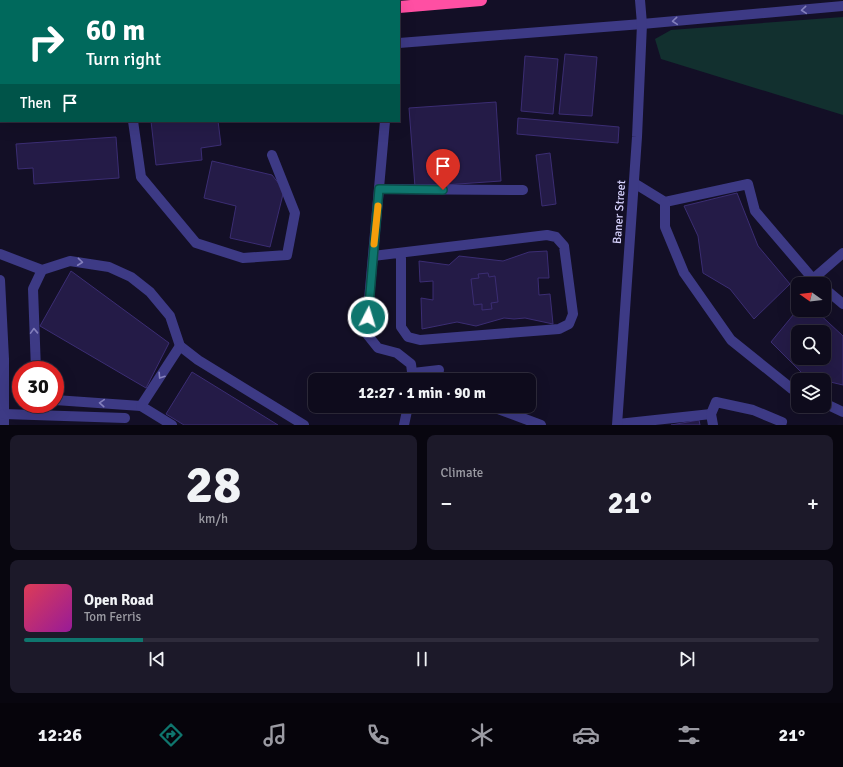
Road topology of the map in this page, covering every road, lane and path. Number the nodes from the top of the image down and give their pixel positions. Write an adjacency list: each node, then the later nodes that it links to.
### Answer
1 (481, 0): 4 (highway)
2 (640, 0): 5 (street, Baner Street)
3 (843, 6): 5 (street, one-way to 5)
4 (400, 7)
5 (642, 24): 6 (street); 10 (street, Baner Street)
6 (400, 43)
7 (133, 122): 9 (street)
8 (385, 122): 11 (street)
9 (272, 155)
10 (634, 183): 13 (street); 45 (street, Baner Street)
11 (379, 189): 12 (street); 17 (street)
12 (523, 190)
13 (665, 202): 19 (street); 30 (street)
14 (401, 253): 14 (street); 17 (street)
15 (843, 253): 20 (street)
16 (0, 254): 18 (street)
17 (373, 256): 28 (street)
18 (42, 270): 24 (street, one-way to 24); 26 (street, one-way to 18)
19 (813, 277)
20 (820, 277)
21 (0, 280): 25 (street)
22 (831, 294): 23 (street)
23 (843, 304)
24 (180, 346): 32 (street, one-way to 32); 42 (street)
25 (2, 359): 37 (street)
26 (36, 361)
27 (439, 370): 29 (street)
28 (414, 373)
29 (430, 373)
30 (791, 388)
31 (64, 401): 32 (street, one-way to 31)
32 (141, 406): 41 (street)
33 (831, 406): 34 (street)
34 (843, 412)
35 (407, 413): 43 (street)
36 (509, 413): 44 (street)
37 (4, 414): 39 (street); 40 (street)
38 (711, 414): 45 (street); 46 (street); 47 (street)
39 (125, 418)
40 (4, 425)
41 (172, 425)
42 (304, 425)
43 (404, 425)
44 (541, 425)
45 (618, 425)
46 (713, 425)
47 (781, 425)

